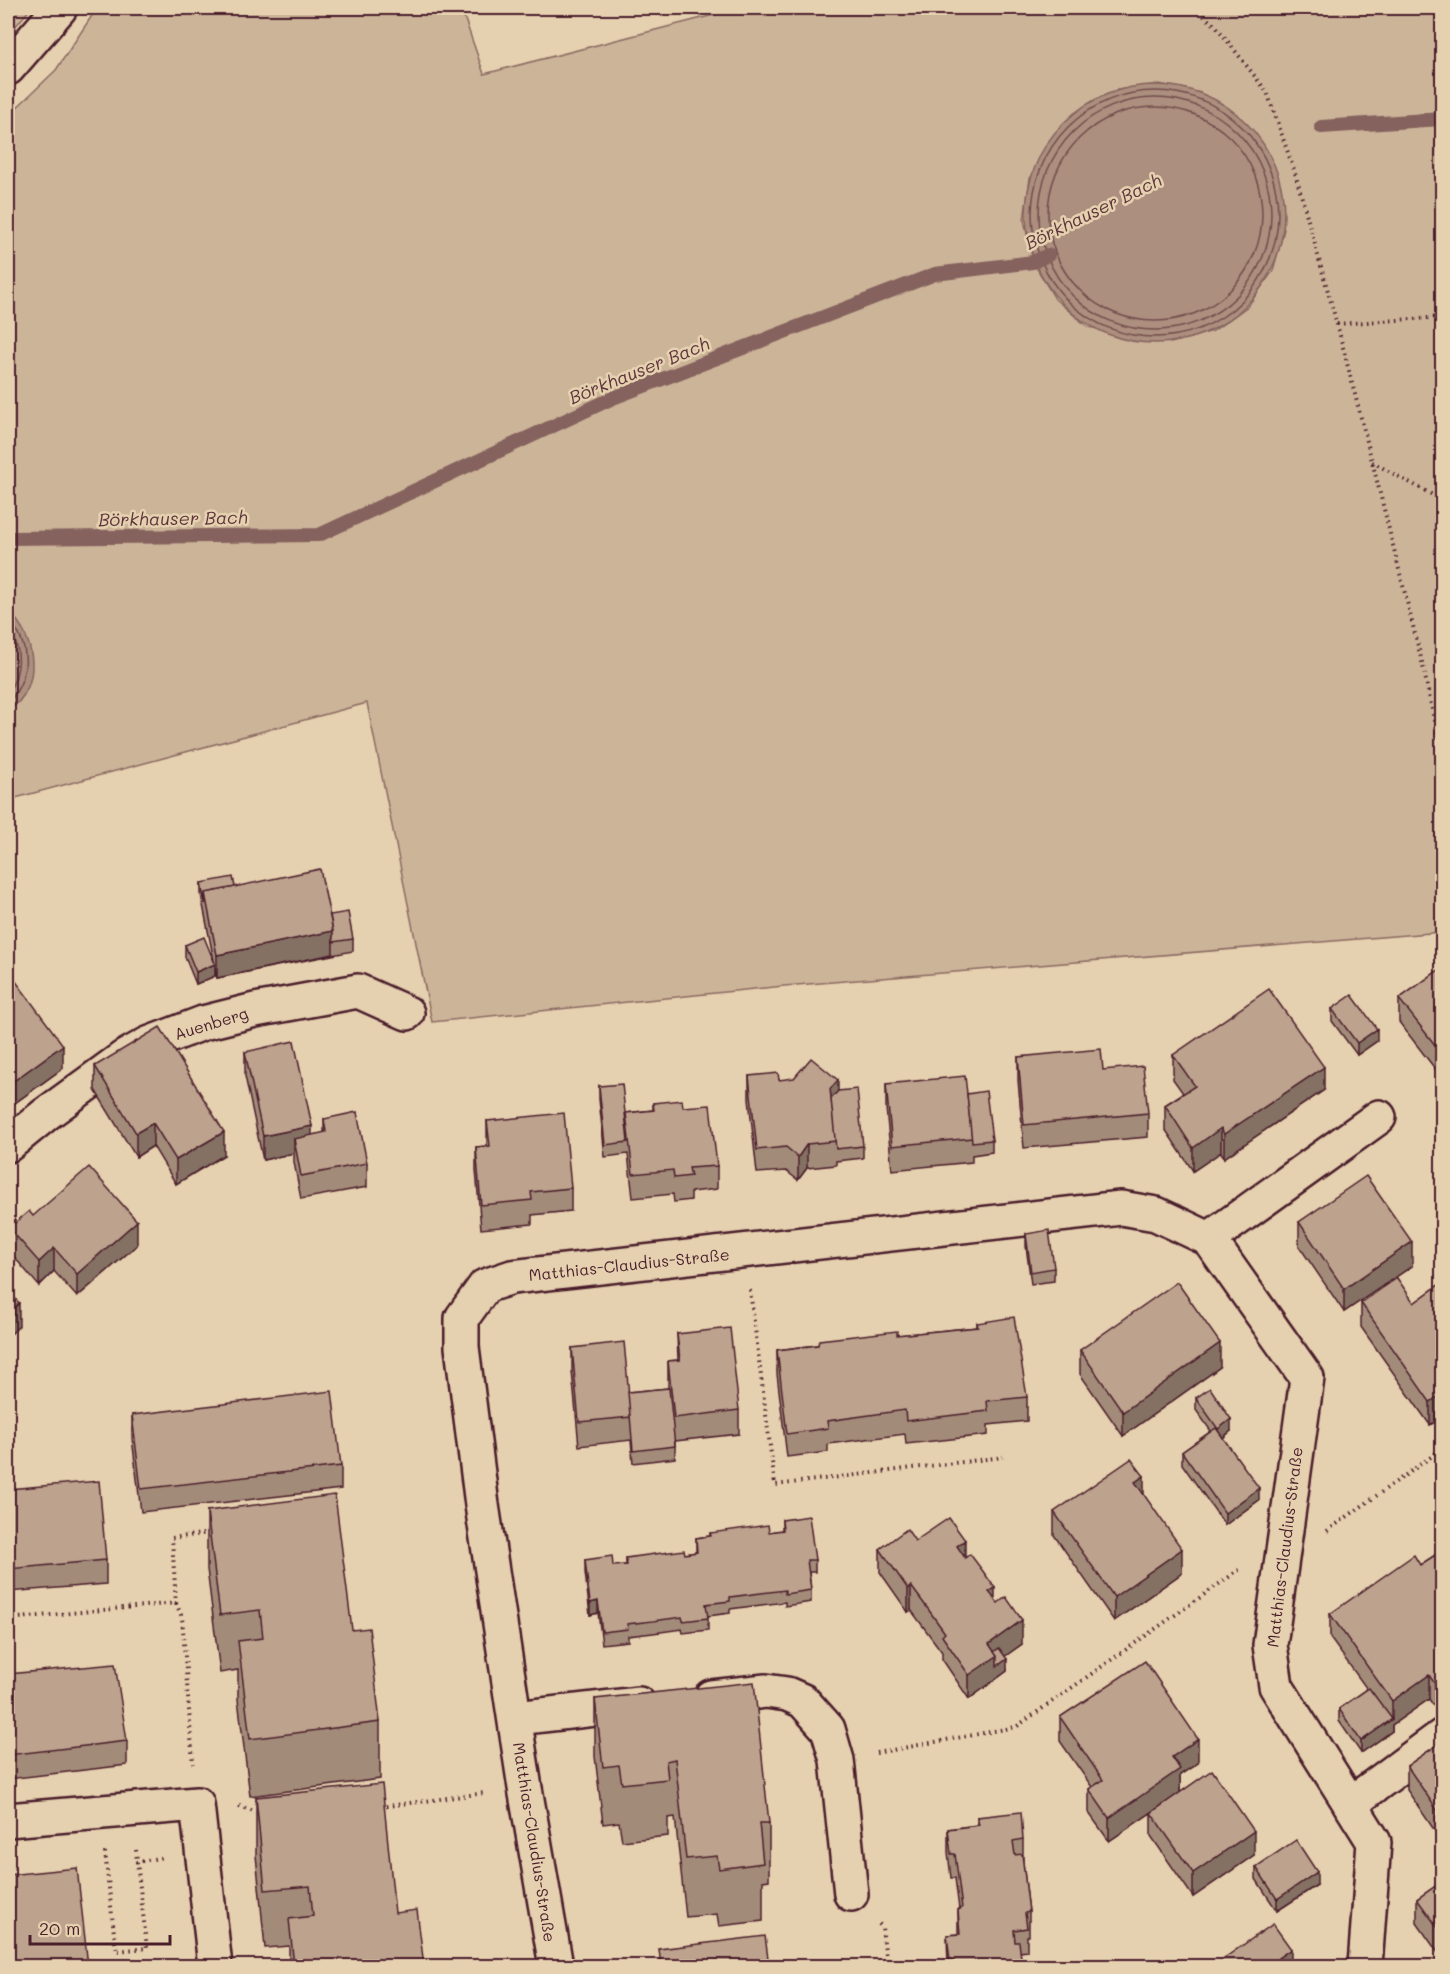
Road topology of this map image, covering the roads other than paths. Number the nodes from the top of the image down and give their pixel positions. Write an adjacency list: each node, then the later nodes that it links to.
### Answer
1 (60, 8): 2 (street)
2 (8, 68)
3 (407, 1013): 5 (street, Auenberg)
4 (1379, 1117): 6 (street)
5 (8, 1145)
6 (1209, 1239): 7 (street, Matthias-Claudius-Straße); 9 (street, Matthias-Claudius-Straße)
7 (516, 1718): 11 (street, Matthias-Claudius-Straße); 13 (street, Matthias-Claudius-Straße)
8 (1443, 1736): 9 (street)
9 (1350, 1804): 14 (street, Matthias-Claudius-Straße)
10 (8, 1820): 12 (street)
11 (851, 1894)
12 (214, 1966)
13 (556, 1966)
14 (1365, 1966)

